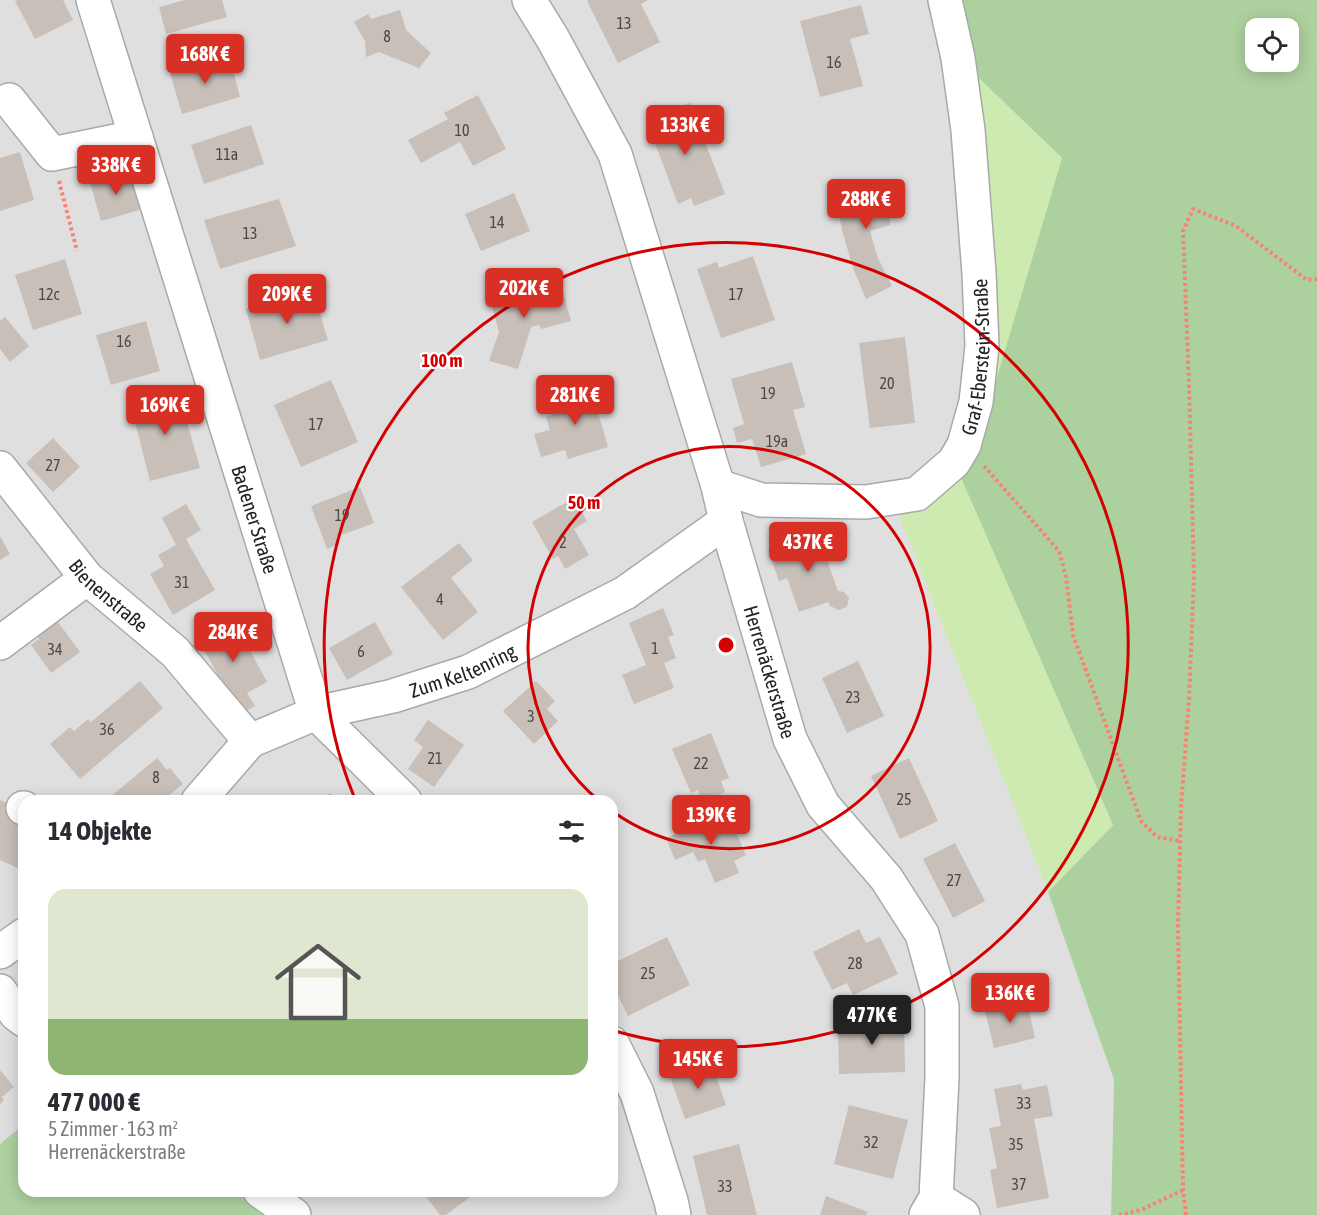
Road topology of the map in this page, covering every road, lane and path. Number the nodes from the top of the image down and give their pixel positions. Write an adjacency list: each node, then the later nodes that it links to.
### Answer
1 (93, 0): 5 (street, Badener Straße)
2 (529, 0): 11 (street, Herrenäckerstraße)
3 (945, 0): 9 (street, Graf-Eberstein-Straße)
4 (9, 100): 6 (street)
5 (136, 137): 6 (street); 15 (street, Badener Straße)
6 (52, 154): 7 (path)
7 (77, 251)
8 (1317, 279): 19 (path)
9 (964, 445): 11 (street, Graf-Eberstein-Straße); 19 (path)
10 (0, 468): 13 (street, Bienenstraße)
11 (718, 486): 12 (street, Herrenäckerstraße)
12 (726, 520): 15 (street, Zum Keltenring); 27 (street, Herrenäckerstraße)
13 (87, 578): 14 (street); 16 (street, Bienenstraße)
14 (0, 643)
15 (316, 713): 16 (street, Zum Keltenring); 18 (street, Badener Straße)
16 (250, 741): 17 (street, Zum Keltenring)
17 (203, 795)
18 (399, 795)
19 (1180, 841): 25 (path)
20 (18, 939): 21 (street)
21 (0, 952)
22 (0, 991): 23 (street)
23 (18, 1016)
24 (618, 1055): 29 (street)
25 (1183, 1190): 30 (path); 31 (path)
26 (268, 1197): 28 (street)
27 (942, 1209)
28 (294, 1215)
29 (674, 1215)
30 (1119, 1215)
31 (1186, 1215)

